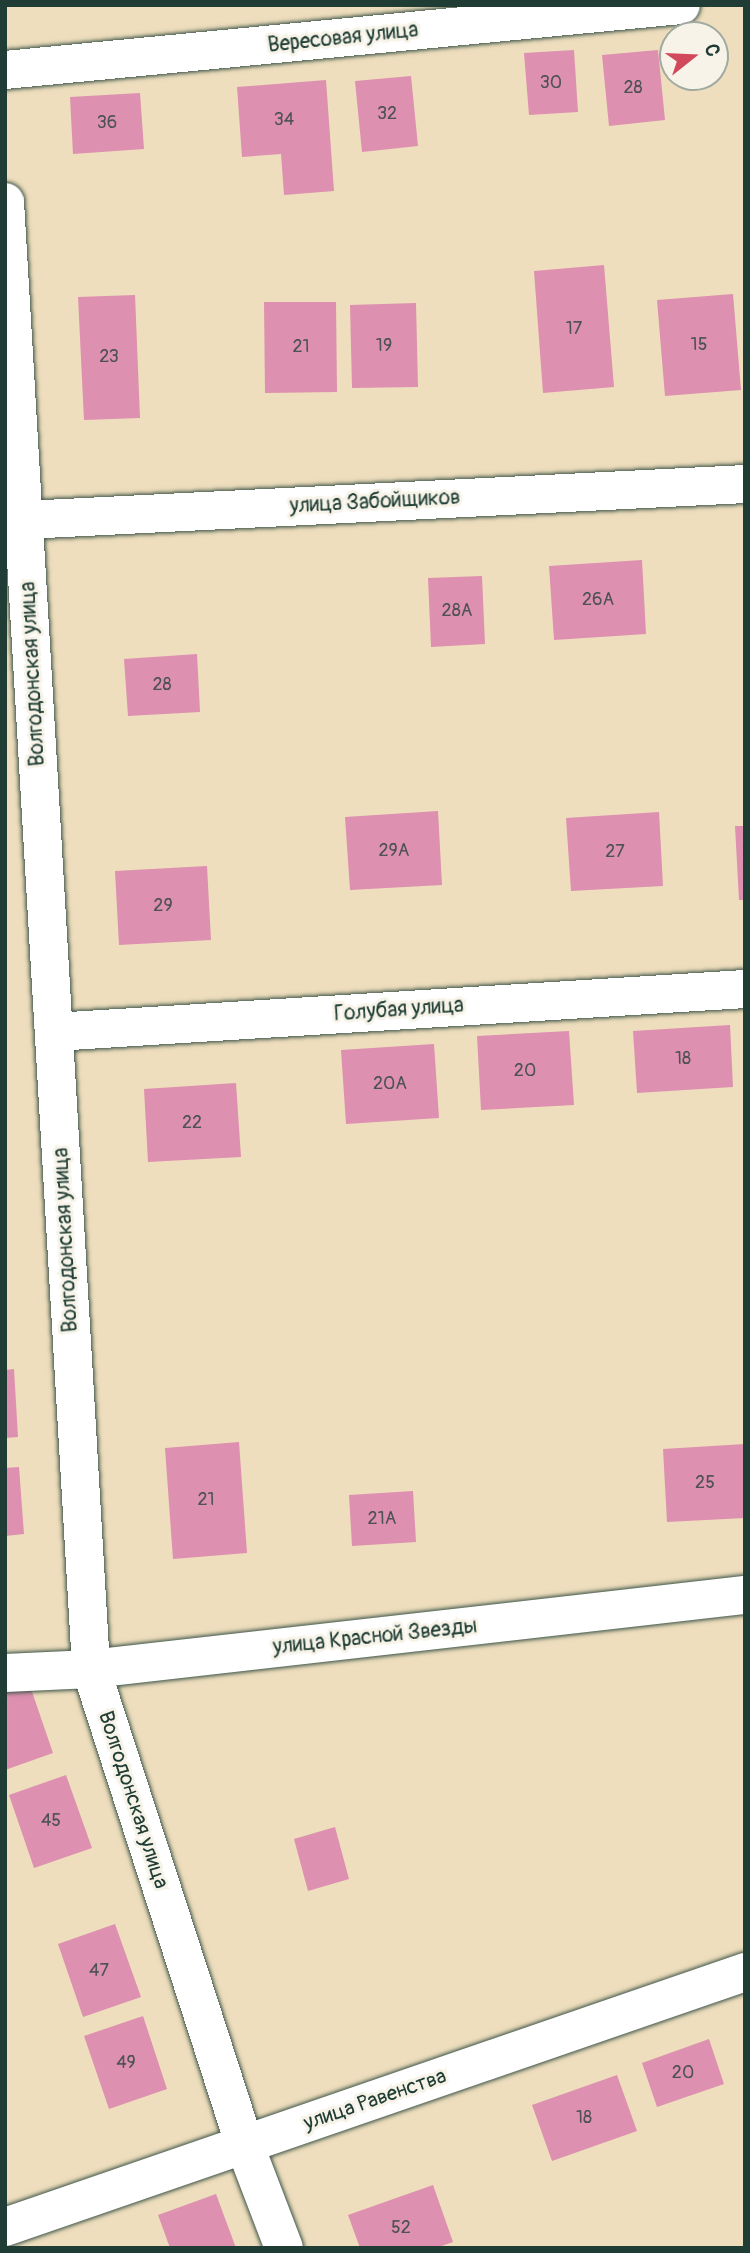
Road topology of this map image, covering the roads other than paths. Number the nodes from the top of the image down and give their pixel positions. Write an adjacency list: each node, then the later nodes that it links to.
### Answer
1 (681, 5): 2 (street, Вересовая улица)
2 (5, 70)
3 (5, 202): 5 (street, Волгодонская улица)
4 (745, 484): 5 (street, улица Забойщиков)
5 (15, 521): 7 (street, Волгодонская улица)
6 (745, 989): 7 (street, Голубая улица)
7 (54, 1032): 9 (street, Волгодонская улица)
8 (745, 1595): 9 (street, улица Красной Звезды)
9 (91, 1669): 10 (street, улица Красной Звезды); 12 (street, Волгодонская улица)
10 (5, 1673)
11 (745, 1972): 12 (street, улица Равенства)
12 (245, 2146): 13 (street, улица Равенства); 14 (street, Волгодонская улица)
13 (5, 2227)
14 (284, 2248)

